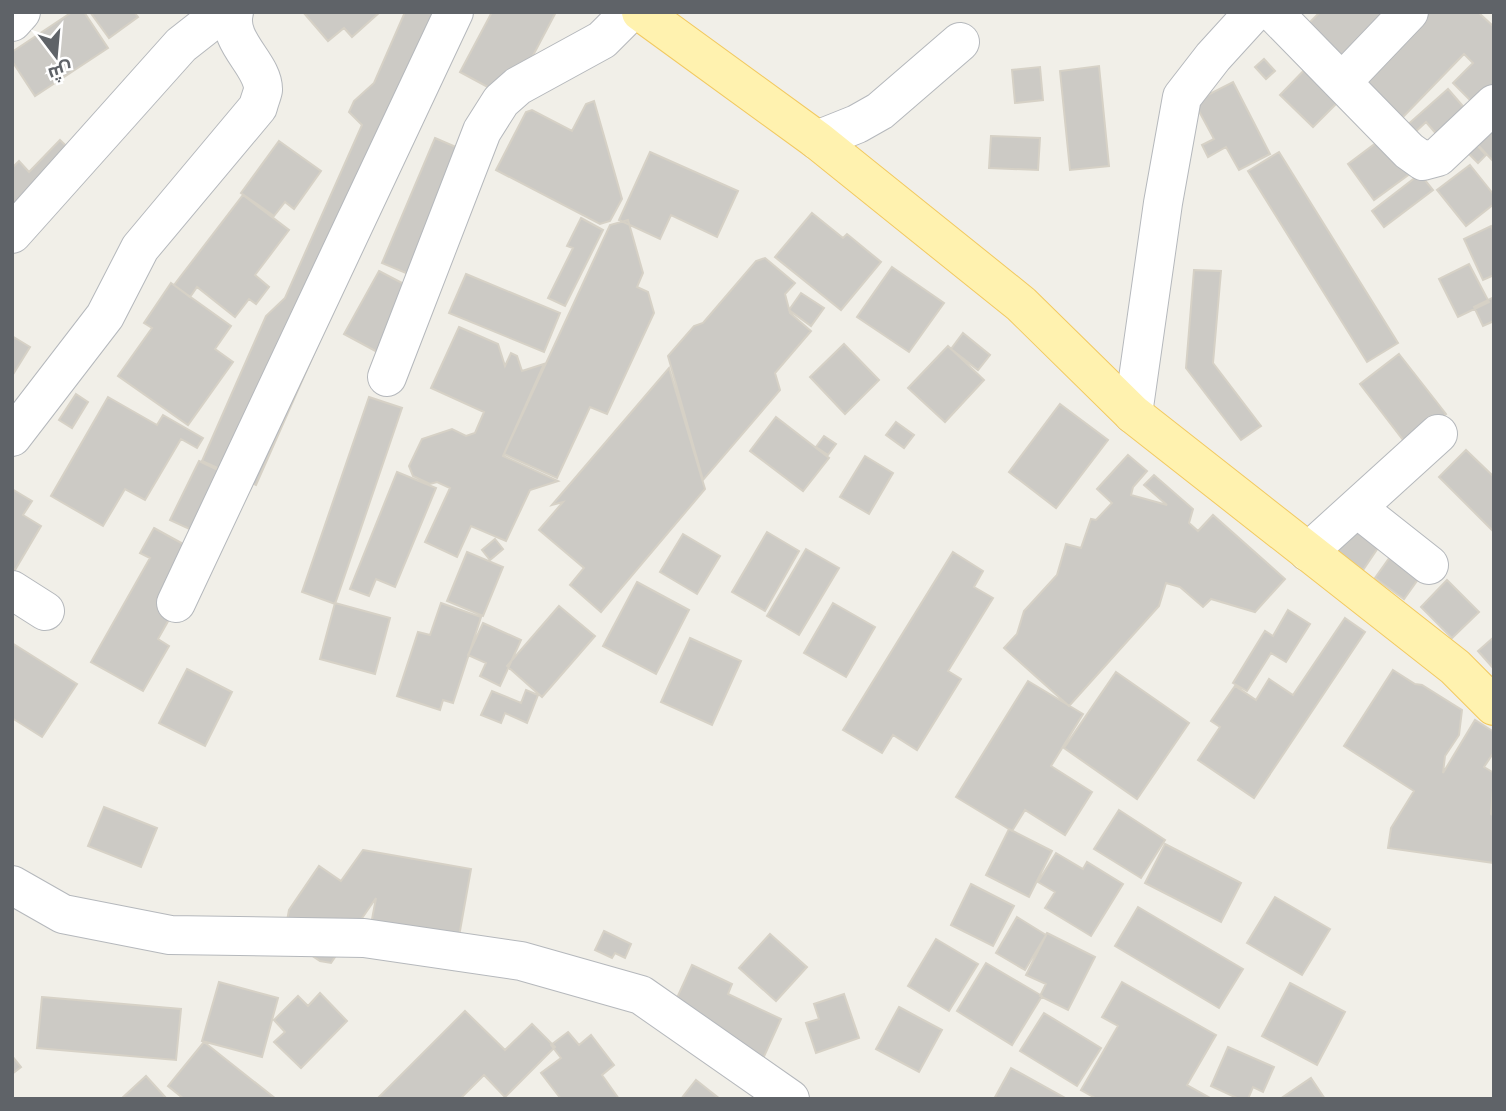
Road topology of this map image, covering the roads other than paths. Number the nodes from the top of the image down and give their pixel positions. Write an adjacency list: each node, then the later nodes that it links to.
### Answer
1 (21, 12): 9 (street)
2 (223, 12): 14 (street)
3 (234, 12): 18 (street)
4 (454, 12): 23 (street)
5 (1254, 12): 16 (street)
6 (1273, 12): 11 (street)
7 (1409, 12): 11 (street)
8 (652, 16): 13 (main road); 15 (street)
9 (12, 22)
10 (960, 42): 13 (street)
11 (1342, 82): 12 (street)
12 (1494, 104)
13 (817, 140): 16 (main road)
14 (12, 234)
15 (387, 377)
16 (1133, 414): 20 (main road)
17 (1438, 434): 19 (street)
18 (12, 437)
19 (1357, 508): 20 (street); 21 (street)
20 (1308, 552): 25 (main road)
21 (1429, 565)
22 (12, 590): 24 (street)
23 (176, 603)
24 (45, 611)
25 (1492, 702)
26 (12, 885): 27 (street)
27 (790, 1099)

